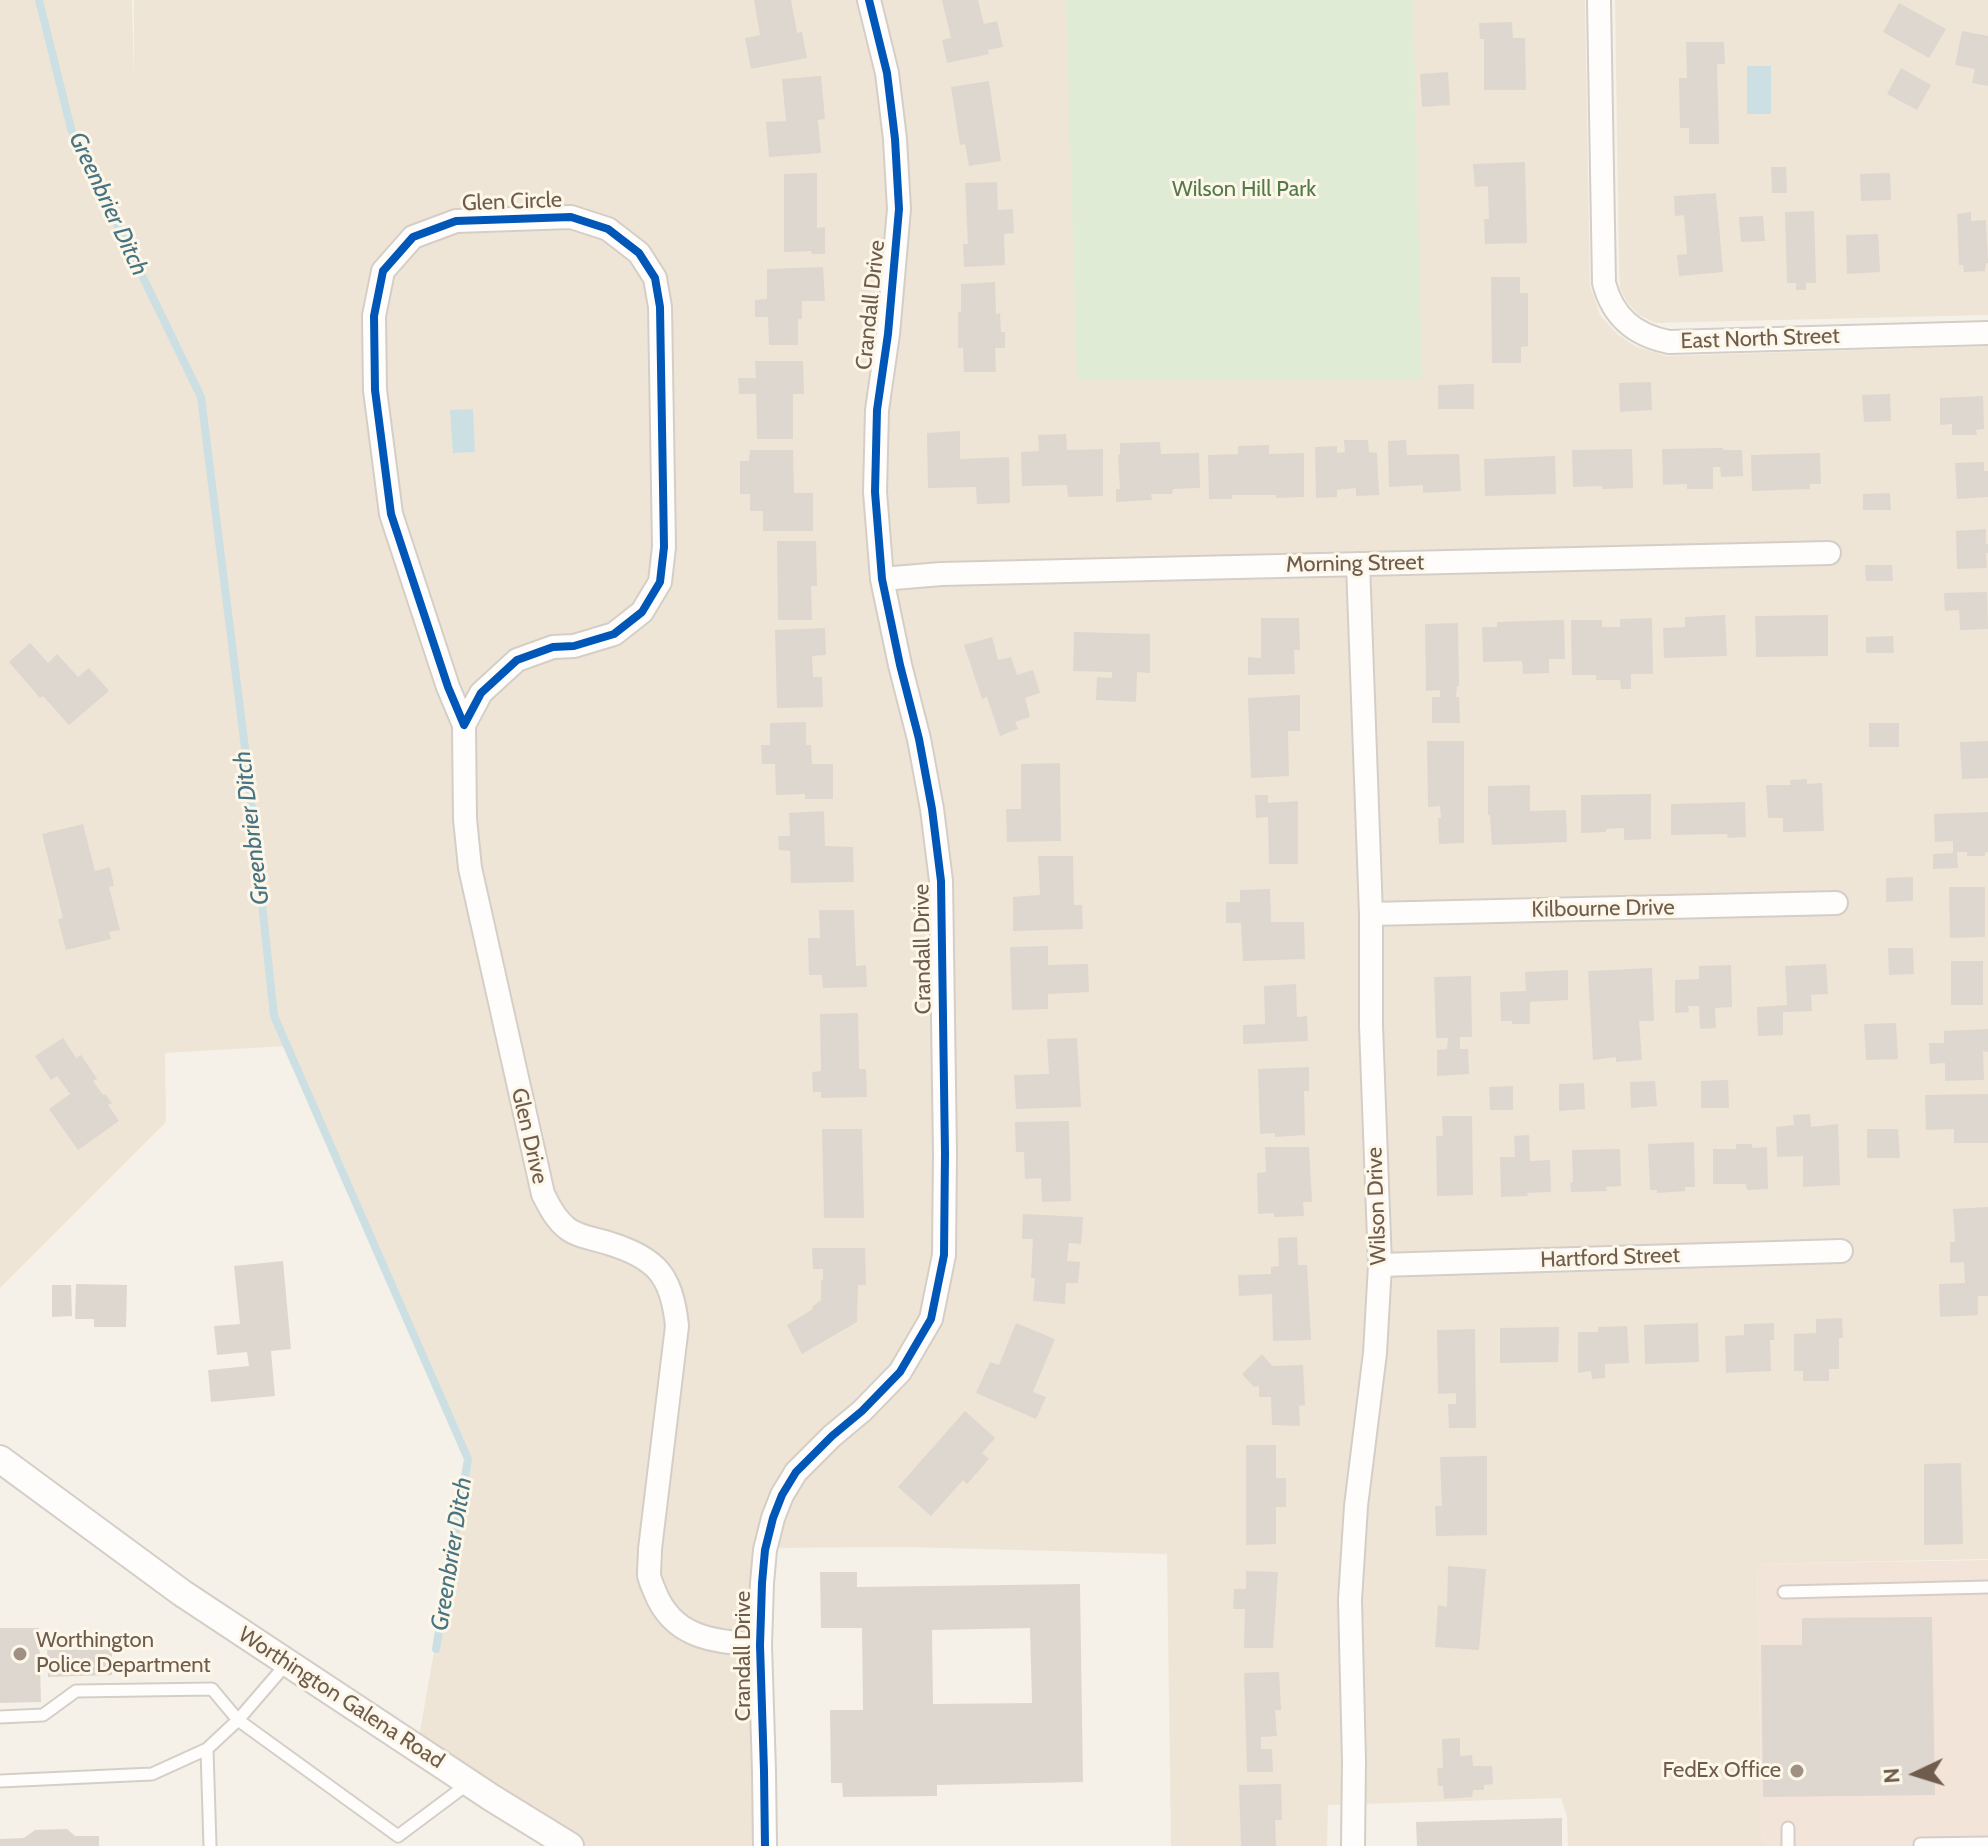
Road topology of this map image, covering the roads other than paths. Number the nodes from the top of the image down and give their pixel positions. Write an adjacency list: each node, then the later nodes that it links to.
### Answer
1 (869, 0): 6 (street, Crandall Drive)
2 (1599, 0): 3 (street, East North Street)
3 (1988, 333)
4 (1829, 553): 5 (street, Morning Street)
5 (1358, 564): 6 (street, Morning Street); 9 (street, Wilson Drive)
6 (882, 579): 15 (street, Crandall Drive)
7 (464, 725): 7 (street, Glen Circle); 15 (street, Glen Drive)
8 (1836, 903): 9 (street, Kilbourne Drive)
9 (1371, 914): 11 (street, Wilson Drive)
10 (1841, 1251): 11 (street, Hartford Street)
11 (1380, 1265): 27 (street, Wilson Drive)
12 (0, 1459): 16 (street, Worthington Galena Road)
13 (1988, 1587): 14 (lane)
14 (1784, 1592)
15 (760, 1645): 26 (street, Crandall Drive)
16 (288, 1662): 18 (lane); 21 (street, Worthington Galena Road)
17 (0, 1717): 18 (lane)
18 (238, 1720): 19 (lane); 21 (lane)
19 (207, 1749): 20 (lane); 24 (lane)
20 (0, 1781)
21 (469, 1783): 25 (street, Worthington Galena Road)
22 (1788, 1828): 28 (lane)
23 (1988, 1843): 29 (lane)
24 (210, 1846)
25 (570, 1846)
26 (765, 1846)
27 (1353, 1846)
28 (1788, 1846)
29 (1920, 1846)

